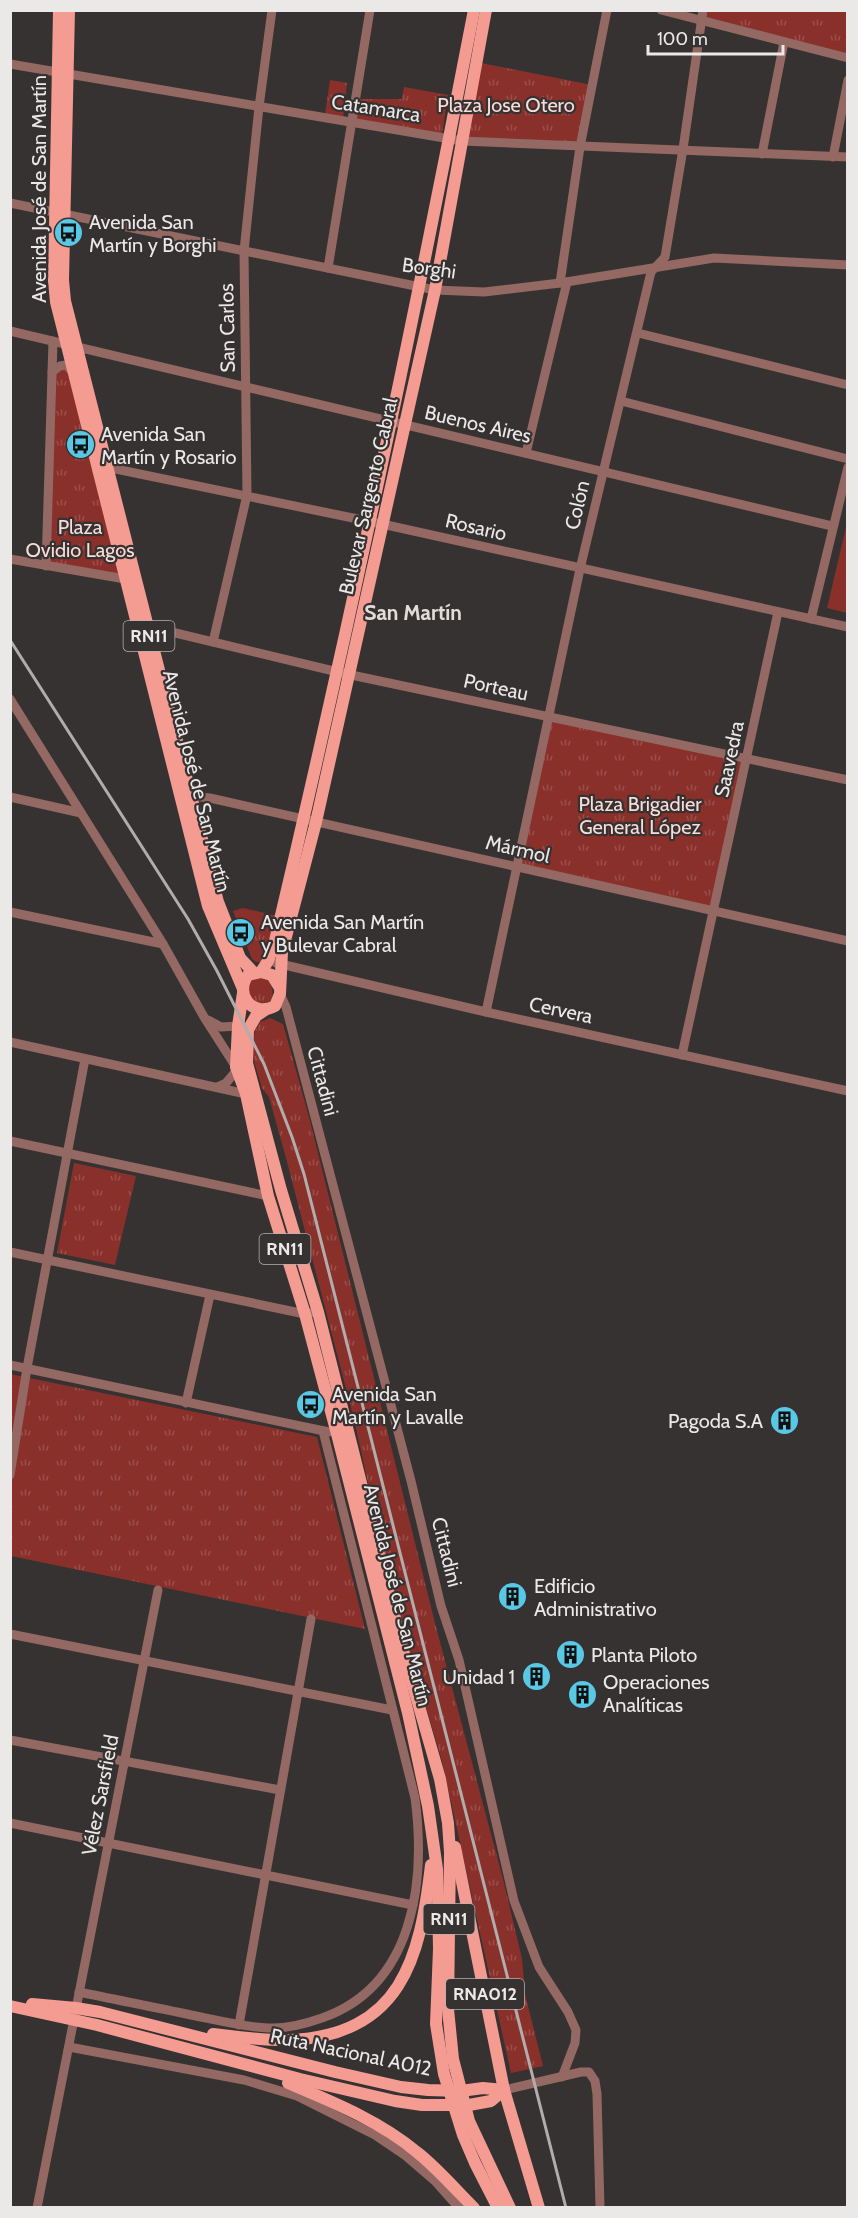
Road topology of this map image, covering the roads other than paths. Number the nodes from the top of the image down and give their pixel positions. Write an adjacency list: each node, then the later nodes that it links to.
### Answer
1 (59, 10): 13 (main road, Avenida José de San Martín / RN11)
2 (69, 10): 13 (main road, Avenida José de San Martín / RN11)
3 (272, 10): 15 (street, San Carlos)
4 (370, 10): 16 (street)
5 (474, 10): 17 (main road, Bulevar Sargento Cabral)
6 (486, 10): 17 (main road, Bulevar Sargento Cabral)
7 (607, 10): 18 (street)
8 (661, 10): 9 (street)
9 (703, 15): 10 (street); 19 (street, Colón)
10 (784, 42): 11 (street); 20 (street)
11 (848, 58)
12 (10, 64): 13 (street, Catamarca)
13 (63, 74): 15 (street, Catamarca); 24 (main road, Avenida José de San Martín / RN11)
14 (848, 80): 21 (street)
15 (259, 107): 16 (street, Catamarca); 25 (street, San Carlos)
16 (350, 123): 17 (street, Catamarca); 27 (street)
17 (456, 140): 18 (street, Catamarca); 30 (main road, Bulevar Sargento Cabral); 31 (main road, Bulevar Sargento Cabral)
18 (580, 147): 19 (street, Catamarca); 29 (street)
19 (683, 149): 20 (street, Catamarca); 28 (street, Colón)
20 (762, 154): 21 (street, Catamarca)
21 (833, 157): 22 (street, Catamarca)
22 (848, 158)
23 (10, 203): 24 (street, Borghi)
24 (60, 213): 25 (street, Borghi); 35 (main road, Avenida José de San Martín / RN11)
25 (244, 251): 27 (street, Borghi); 39 (street, San Carlos)
26 (848, 265): 28 (street, Borghi)
27 (328, 268): 30 (street, Borghi)
28 (654, 268): 29 (street, Borghi); 33 (street, Colón)
29 (563, 282): 31 (street, Borghi); 42 (street)
30 (420, 287): 31 (street, Borghi); 41 (main road, Bulevar Sargento Cabral)
31 (435, 290): 41 (main road, Bulevar Sargento Cabral)
32 (10, 331): 34 (street, Buenos Aires)
33 (638, 333): 38 (street); 40 (street, Colón)
34 (53, 341): 35 (street, Buenos Aires); 37 (street)
35 (71, 346): 36 (main road, Avenida José de San Martín / RN11); 39 (street, Buenos Aires); 45 (main road, Avenida José de San Martín / RN11)
36 (72, 371): 37 (street); 45 (main road, Avenida José de San Martín / RN11)
37 (52, 372): 51 (street)
38 (848, 385)
39 (246, 387): 41 (street, Buenos Aires); 47 (street, San Carlos)
40 (621, 401): 43 (street); 46 (street, Colón)
41 (397, 423): 42 (street, Buenos Aires); 48 (main road, Bulevar Sargento Cabral)
42 (526, 453): 46 (street, Buenos Aires)
43 (848, 459)
44 (848, 467): 49 (street)
45 (101, 468): 47 (street, Rosario); 53 (main road, Avenida José de San Martín / RN11); 57 (main road, Avenida José de San Martín / RN11)
46 (603, 472): 49 (street, Buenos Aires); 52 (street, Colón)
47 (247, 495): 48 (street, Rosario); 58 (street, San Carlos)
48 (376, 523): 52 (street, Rosario); 59 (main road, Bulevar Sargento Cabral)
49 (832, 526): 55 (street)
50 (10, 559): 51 (street)
51 (46, 566): 53 (street)
52 (580, 570): 54 (street, Rosario); 61 (street, Colón)
53 (125, 579): 57 (main road, Avenida José de San Martín / RN11)
54 (778, 612): 55 (street, Rosario); 62 (street, Saavedra)
55 (811, 619): 56 (street, Rosario)
56 (848, 627)
57 (143, 630): 58 (street, Porteau); 65 (main road, Avenida José de San Martín / RN11)
58 (213, 642): 59 (street, Porteau)
59 (342, 673): 61 (street, Porteau); 67 (main road, Bulevar Sargento Cabral)
60 (10, 699): 66 (street)
61 (549, 717): 62 (street, Porteau); 68 (street, Colón)
62 (748, 758): 63 (street, Porteau); 69 (street, Saavedra)
63 (848, 780)
64 (10, 797): 66 (street)
65 (186, 798): 67 (street, Mármol); 74 (main road, Avenida José de San Martín / RN11); 75 (main road, Avenida José de San Martín / RN11)
66 (81, 813): 72 (street)
67 (310, 820): 68 (street, Mármol); 73 (main road, Bulevar Sargento Cabral)
68 (517, 867): 69 (street, Mármol); 78 (street, Colón)
69 (713, 911): 71 (street, Mármol); 83 (street, Saavedra)
70 (10, 912): 72 (street)
71 (848, 941)
72 (164, 944): 79 (street)
73 (274, 962): 74 (main road, Bulevar Sargento Cabral); 76 (main road, Bulevar Sargento Cabral); 78 (street, Cervera)
74 (257, 972): 75 (main road); 76 (main road, RN11)
75 (243, 991): 77 (main road); 81 (main road, Avenida José de San Martín / RN11)
76 (280, 991): 77 (main road, RN11); 80 (street, Cittadini)
77 (267, 1010): 80 (street, Cittadini); 95 (main road, Avenida José de San Martín / RN11)
78 (486, 1012): 83 (street, Cervera)
79 (204, 1017): 81 (street); 85 (street)
80 (290, 1025): 126 (street, Cittadini)
81 (238, 1026): 85 (main road, Avenida José de San Martín / RN11)
82 (10, 1042): 84 (street)
83 (682, 1055): 87 (street, Cervera)
84 (85, 1059): 86 (street); 90 (street)
85 (236, 1069): 86 (street); 88 (main road, Avenida José de San Martín / RN11)
86 (215, 1088): 88 (street)
87 (848, 1091)
88 (246, 1094): 91 (main road, Avenida José de San Martín / RN11)
89 (10, 1141): 90 (street)
90 (68, 1154): 91 (street); 93 (street)
91 (268, 1196): 96 (main road, Avenida José de San Martín / RN11)
92 (10, 1252): 93 (street)
93 (48, 1259): 94 (street); 98 (street)
94 (210, 1295): 96 (street); 99 (street)
95 (318, 1312): 96 (street); 111 (main road, Avenida José de San Martín / RN11)
96 (305, 1314): 101 (main road, Avenida José de San Martín / RN11)
97 (10, 1365): 98 (street)
98 (27, 1368): 99 (street); 102 (street)
99 (186, 1403): 100 (street)
100 (323, 1431): 101 (street); 108 (street)
101 (337, 1434): 115 (main road, Avenida José de San Martín / RN11)
102 (10, 1475)
103 (158, 1590): 106 (street, Vélez Sarsfield)
104 (311, 1619): 107 (street)
105 (10, 1634): 106 (street)
106 (144, 1661): 107 (street); 110 (street, Vélez Sarsfield)
107 (298, 1691): 108 (street); 112 (street)
108 (392, 1710): 117 (street)
109 (10, 1740): 110 (street)
110 (124, 1761): 112 (street); 114 (street, Vélez Sarsfield)
111 (440, 1779): 124 (main road, Avenida José de San Martín / RN11); 127 (main road, RNA012)
112 (280, 1790): 116 (street)
113 (10, 1823): 114 (street)
114 (109, 1843): 116 (street); 118 (street, Vélez Sarsfield)
115 (433, 1843): 122 (main road); 124 (main road, Avenida José de San Martín / RN11)
116 (265, 1875): 117 (street); 121 (street)
117 (413, 1905): 121 (street)
118 (80, 1992): 120 (street, Vélez Sarsfield); 121 (street)
119 (10, 2004): 120 (main road, Ruta Nacional A012)
120 (75, 2014): 122 (main road, Ruta Nacional A012); 123 (street, Vélez Sarsfield); 125 (main road, Ruta Nacional A012)
121 (239, 2025)
122 (165, 2028): 127 (main road, Ruta Nacional A012)
123 (69, 2047): 128 (street, Vélez Sarsfield); 129 (street)
124 (447, 2058): 131 (main road, Avenida José de San Martín / RN11); 132 (main road, Avenida José de San Martín / RN11)
125 (243, 2063): 127 (main road, Ruta Nacional A012); 130 (main road)
126 (562, 2077): 127 (street); 134 (street)
127 (504, 2090): 133 (main road, RNA012)
128 (37, 2208)
129 (459, 2208)
130 (474, 2208)
131 (498, 2208)
132 (510, 2208)
133 (539, 2208)
134 (600, 2208)

